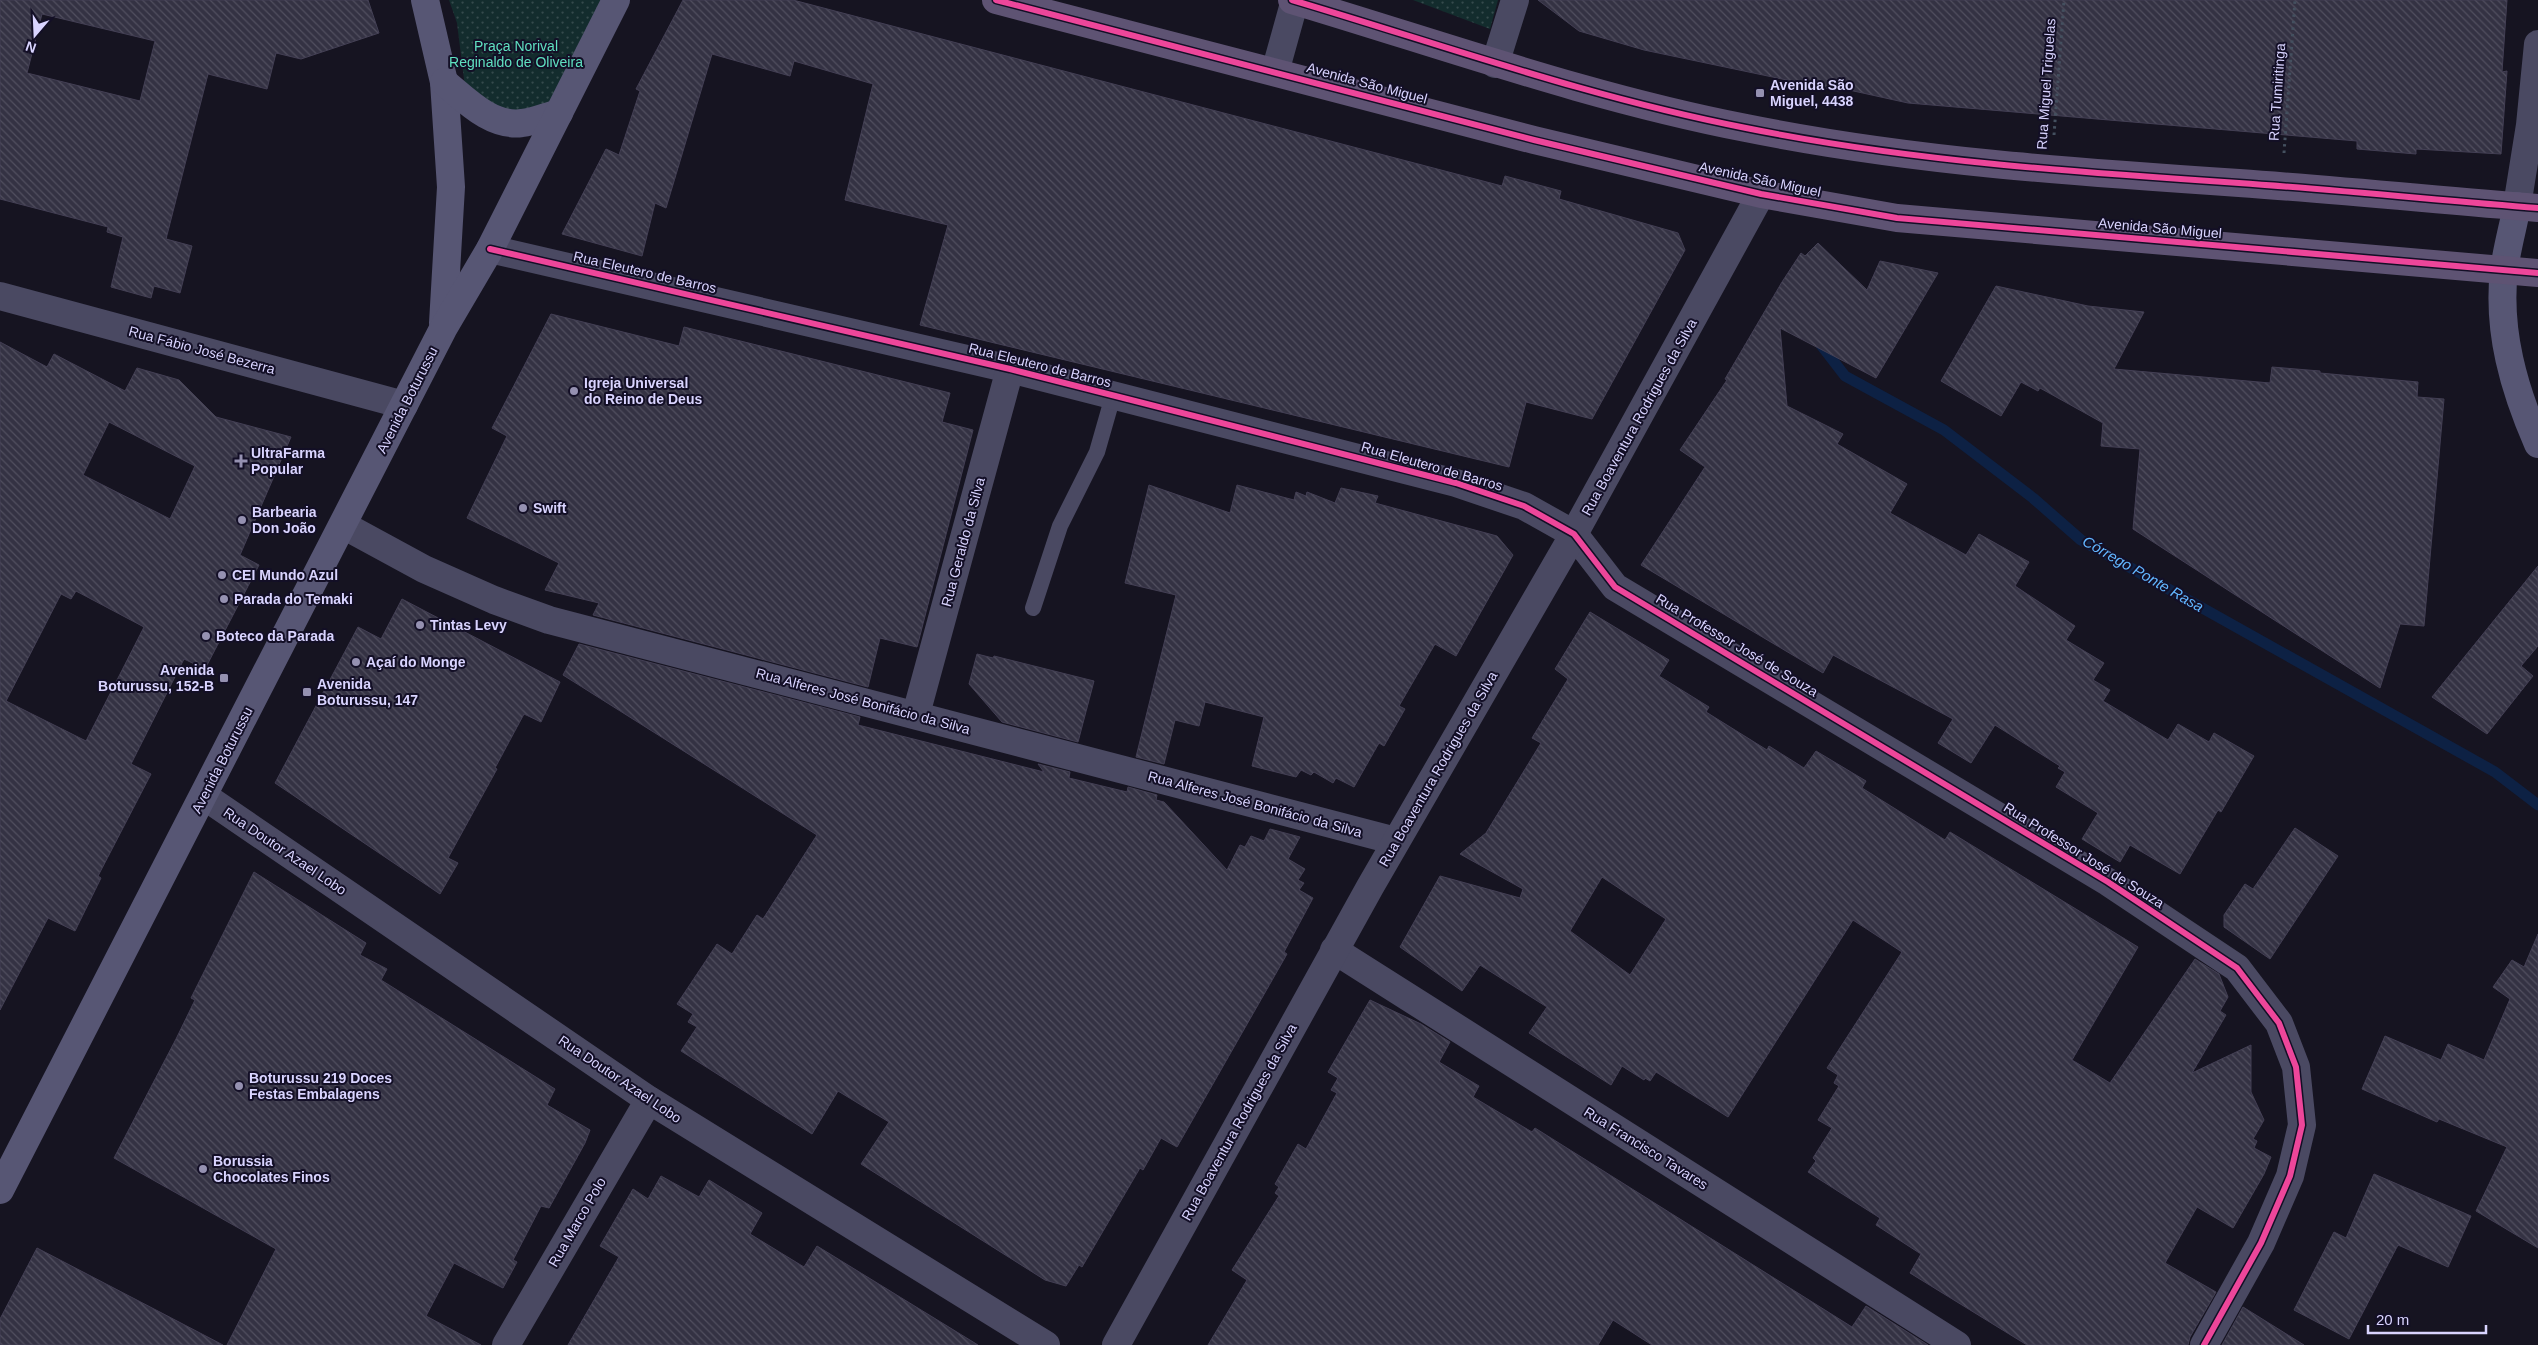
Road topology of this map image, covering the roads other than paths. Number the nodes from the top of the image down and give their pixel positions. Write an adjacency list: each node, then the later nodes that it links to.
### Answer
1 (425, 0): 9 (main road, Avenida Boturussu)
2 (616, 0): 10 (main road, Avenida Boturussu)
3 (996, 0): 8 (main road, Avenida São Miguel)
4 (1294, 0): 7 (main road); 8 (street)
5 (1515, 0): 7 (street)
6 (2538, 44): 12 (street)
7 (1495, 64): 12 (main road)
8 (1275, 72): 11 (main road, Avenida São Miguel)
9 (444, 82): 10 (main road); 17 (main road, Avenida Boturussu)
10 (559, 113): 13 (main road, Avenida Boturussu)
11 (1761, 194): 14 (main road, Avenida São Miguel); 23 (street, Rua Boaventura Rodrigues da Silva)
12 (2527, 207): 14 (main road)
13 (490, 249): 17 (main road, Avenida Boturussu); 18 (street, Rua Eleutero de Barros)
14 (2504, 270): 15 (main road, Avenida São Miguel); 21 (main road)
15 (2538, 273)
16 (0, 296): 20 (street, Rua Fábio José Bezerra)
17 (443, 330): 20 (main road, Avenida Boturussu)
18 (1010, 370): 19 (street, Rua Eleutero de Barros); 25 (street, Rua Geraldo da Silva)
19 (1114, 396): 23 (street, Rua Eleutero de Barros); 24 (lane)
20 (404, 405): 22 (main road, Avenida Boturussu)
21 (2538, 444)
22 (343, 525): 25 (street, Rua Alferes José Bonifácio da Silva); 26 (main road, Avenida Boturussu)
23 (1574, 534): 27 (street, Rua Boaventura Rodrigues da Silva); 35 (street, Rua Professor José de Souza)
24 (1033, 608)
25 (916, 714): 27 (street, Rua Alferes José Bonifácio da Silva)
26 (204, 796): 29 (street, Rua Doutor Azael Lobo); 30 (main road, Avenida Boturussu)
27 (1396, 841): 28 (street, Rua Boaventura Rodrigues da Silva)
28 (1334, 950): 33 (street, Rua Boaventura Rodrigues da Silva); 34 (street, Rua Francisco Tavares)
29 (649, 1100): 31 (street, Rua Marco Polo); 32 (street, Rua Doutor Azael Lobo)
30 (0, 1190)
31 (506, 1345)
32 (1046, 1345)
33 (1116, 1345)
34 (1957, 1345)
35 (2204, 1345)

